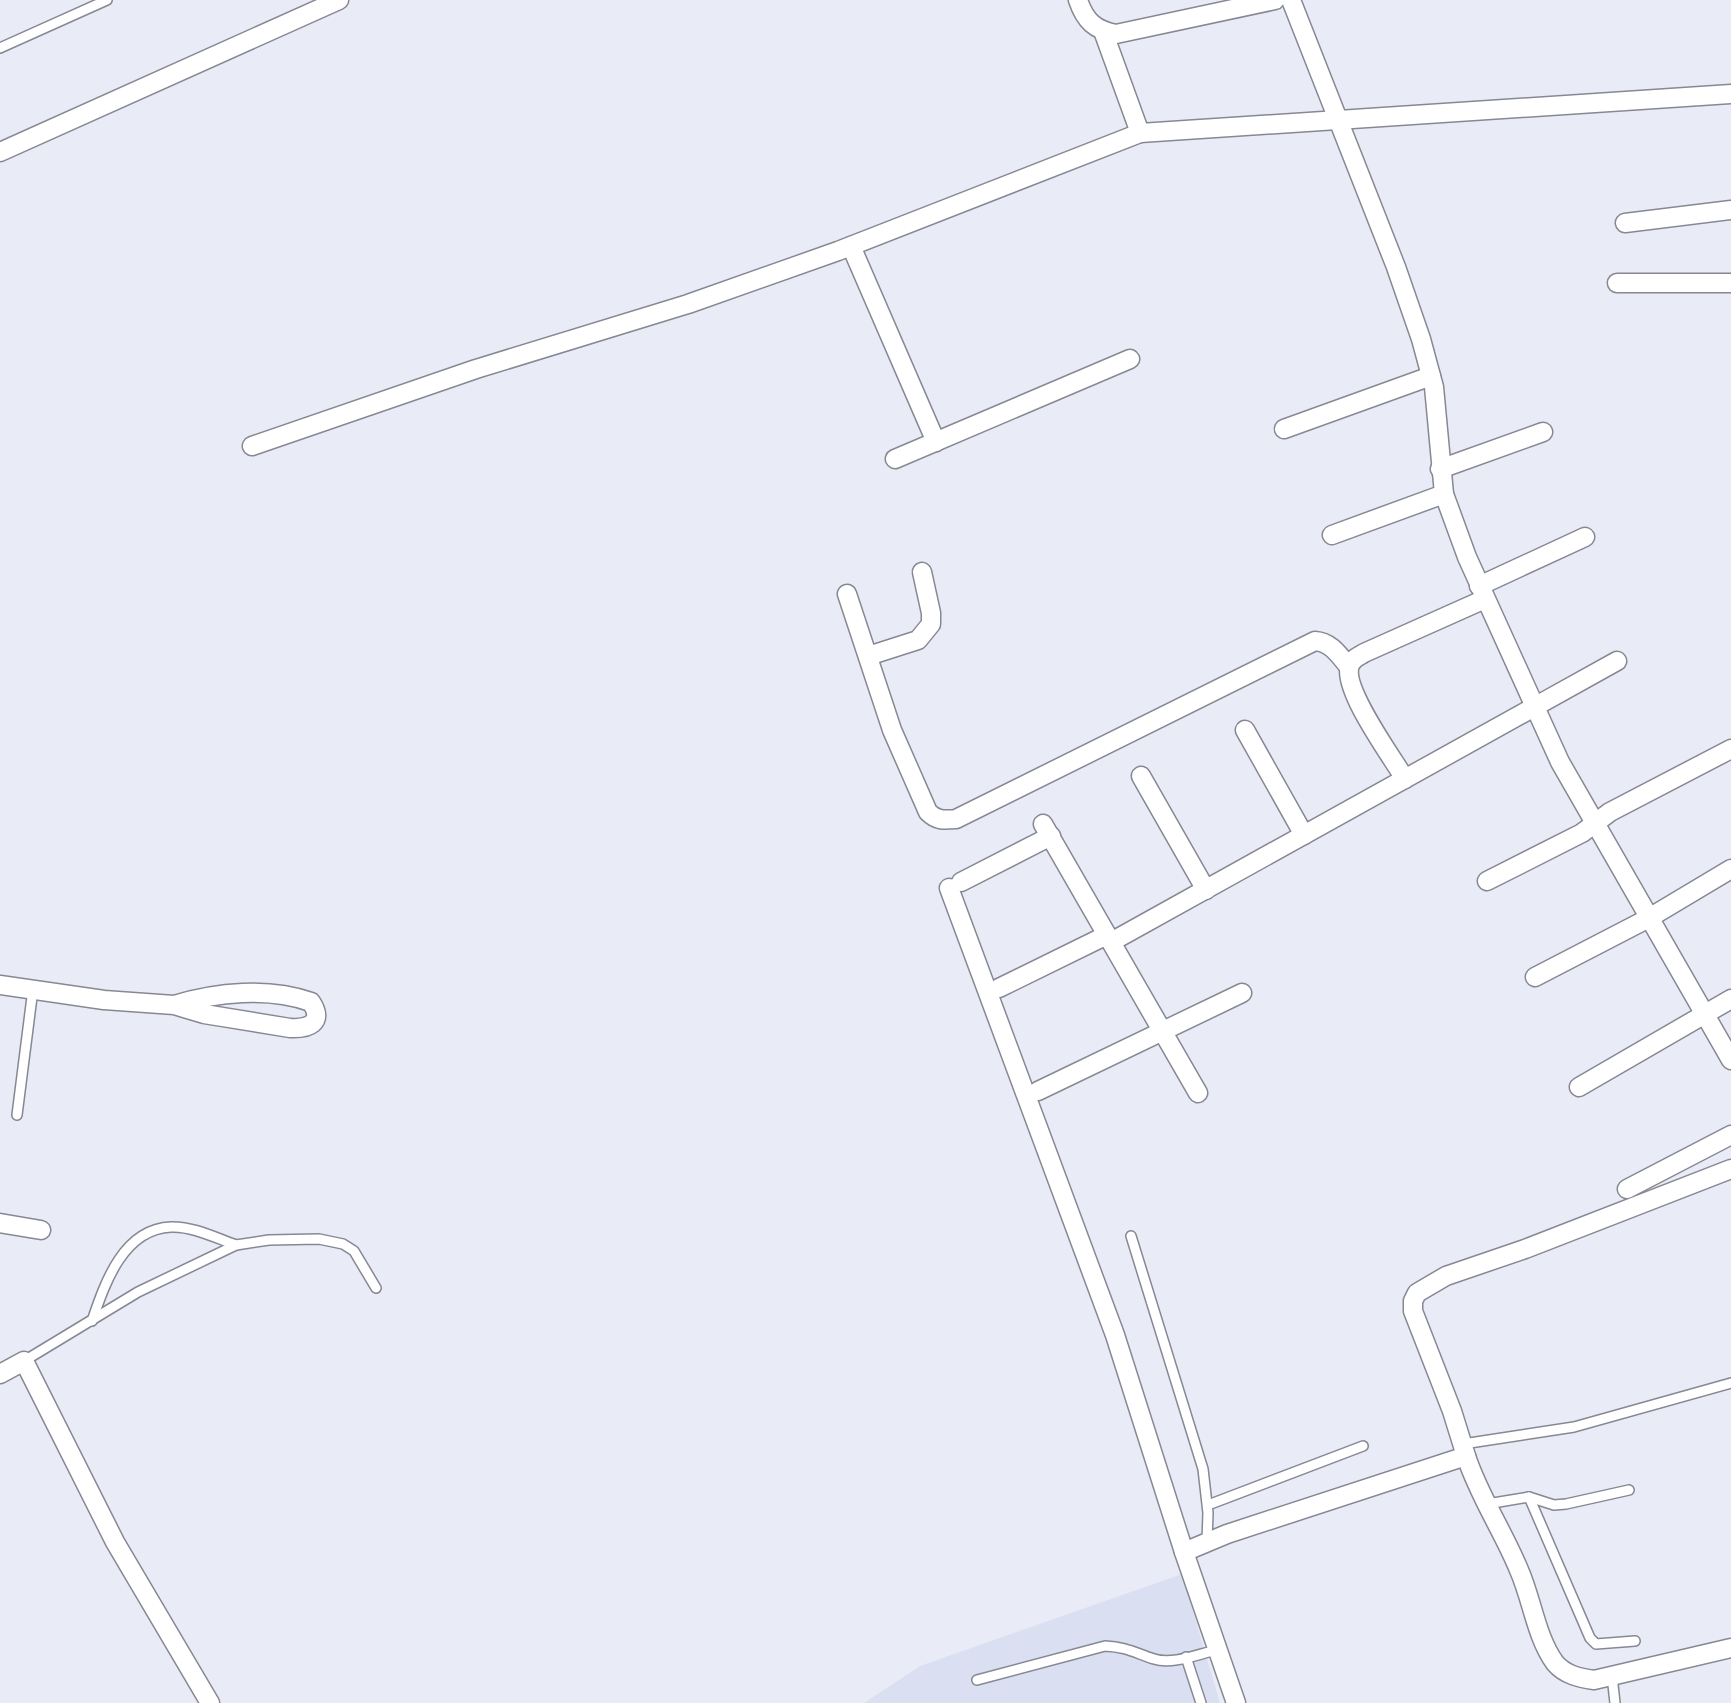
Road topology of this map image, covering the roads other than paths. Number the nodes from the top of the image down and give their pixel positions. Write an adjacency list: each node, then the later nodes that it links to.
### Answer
1 (107, 0): 7 (lane)
2 (339, 0): 11 (street)
3 (1078, 0): 6 (street)
4 (1275, 0): 6 (street)
5 (1291, 0): 9 (street)
6 (1103, 31): 10 (street)
7 (0, 48)
8 (1731, 94): 9 (street)
9 (1340, 122): 10 (street); 18 (street)
10 (1140, 133): 14 (street)
11 (0, 152)
12 (1731, 210): 13 (street)
13 (1625, 223)
14 (851, 246): 21 (street); 22 (street)
15 (1617, 283): 16 (street)
16 (1731, 283)
17 (1130, 359): 21 (street)
18 (1431, 376): 19 (street); 24 (street)
19 (1284, 429)
20 (1543, 432): 24 (street)
21 (936, 442): 23 (street)
22 (252, 446)
23 (895, 459)
24 (1440, 469): 25 (street)
25 (1444, 494): 26 (street); 29 (street)
26 (1332, 535)
27 (1585, 537): 29 (street)
28 (922, 572): 31 (street)
29 (1482, 592): 33 (street); 34 (street)
30 (847, 594): 31 (street)
31 (868, 656): 33 (street)
32 (1617, 661): 34 (street)
33 (1349, 667): 38 (street)
34 (1534, 707): 38 (street); 39 (street)
35 (1245, 730): 40 (street)
36 (1731, 749): 39 (street)
37 (1141, 776): 43 (street)
38 (1405, 779): 40 (street)
39 (1595, 823): 42 (street); 44 (street)
40 (1304, 835): 43 (street)
41 (1731, 869): 44 (street)
42 (1487, 881)
43 (1206, 890): 45 (street)
44 (1649, 918): 46 (street); 53 (street)
45 (1109, 938): 48 (street); 54 (street); 79 (street)
46 (1535, 977)
47 (0, 985): 49 (street)
48 (999, 988)
49 (33, 989): 52 (street); 59 (lane)
50 (1242, 993): 54 (street)
51 (1731, 999): 53 (street)
52 (174, 1005): 52 (street)
53 (1705, 1015): 55 (street); 56 (street)
54 (1162, 1031): 57 (street); 58 (street)
55 (1731, 1060)
56 (1579, 1087)
57 (1038, 1091)
58 (1198, 1093)
59 (17, 1115)
60 (1731, 1135): 62 (street)
61 (1731, 1169): 73 (street)
62 (1627, 1189)
63 (0, 1223): 64 (street)
64 (41, 1230)
65 (1131, 1236): 77 (lane)
66 (236, 1245): 67 (lane); 68 (lane); 68 (lane)
67 (376, 1288)
68 (92, 1321): 69 (lane)
69 (24, 1361): 70 (street); 86 (street)
70 (0, 1374)
71 (1731, 1383): 73 (lane)
72 (1363, 1446): 77 (lane)
73 (1464, 1450): 76 (street); 78 (street)
74 (1629, 1490): 75 (lane)
75 (1529, 1497): 76 (lane); 80 (lane)
76 (1487, 1504): 84 (street)
77 (1208, 1505): 78 (lane)
78 (1207, 1541): 79 (street)
79 (1184, 1552): 82 (street)
80 (1635, 1641)
81 (1731, 1648): 84 (street)
82 (1218, 1650): 83 (lane); 88 (street)
83 (1186, 1657): 85 (lane); 87 (lane)
84 (1612, 1676): 89 (lane)
85 (977, 1680)
86 (210, 1703)
87 (1201, 1703)
88 (1236, 1703)
89 (1615, 1703)

